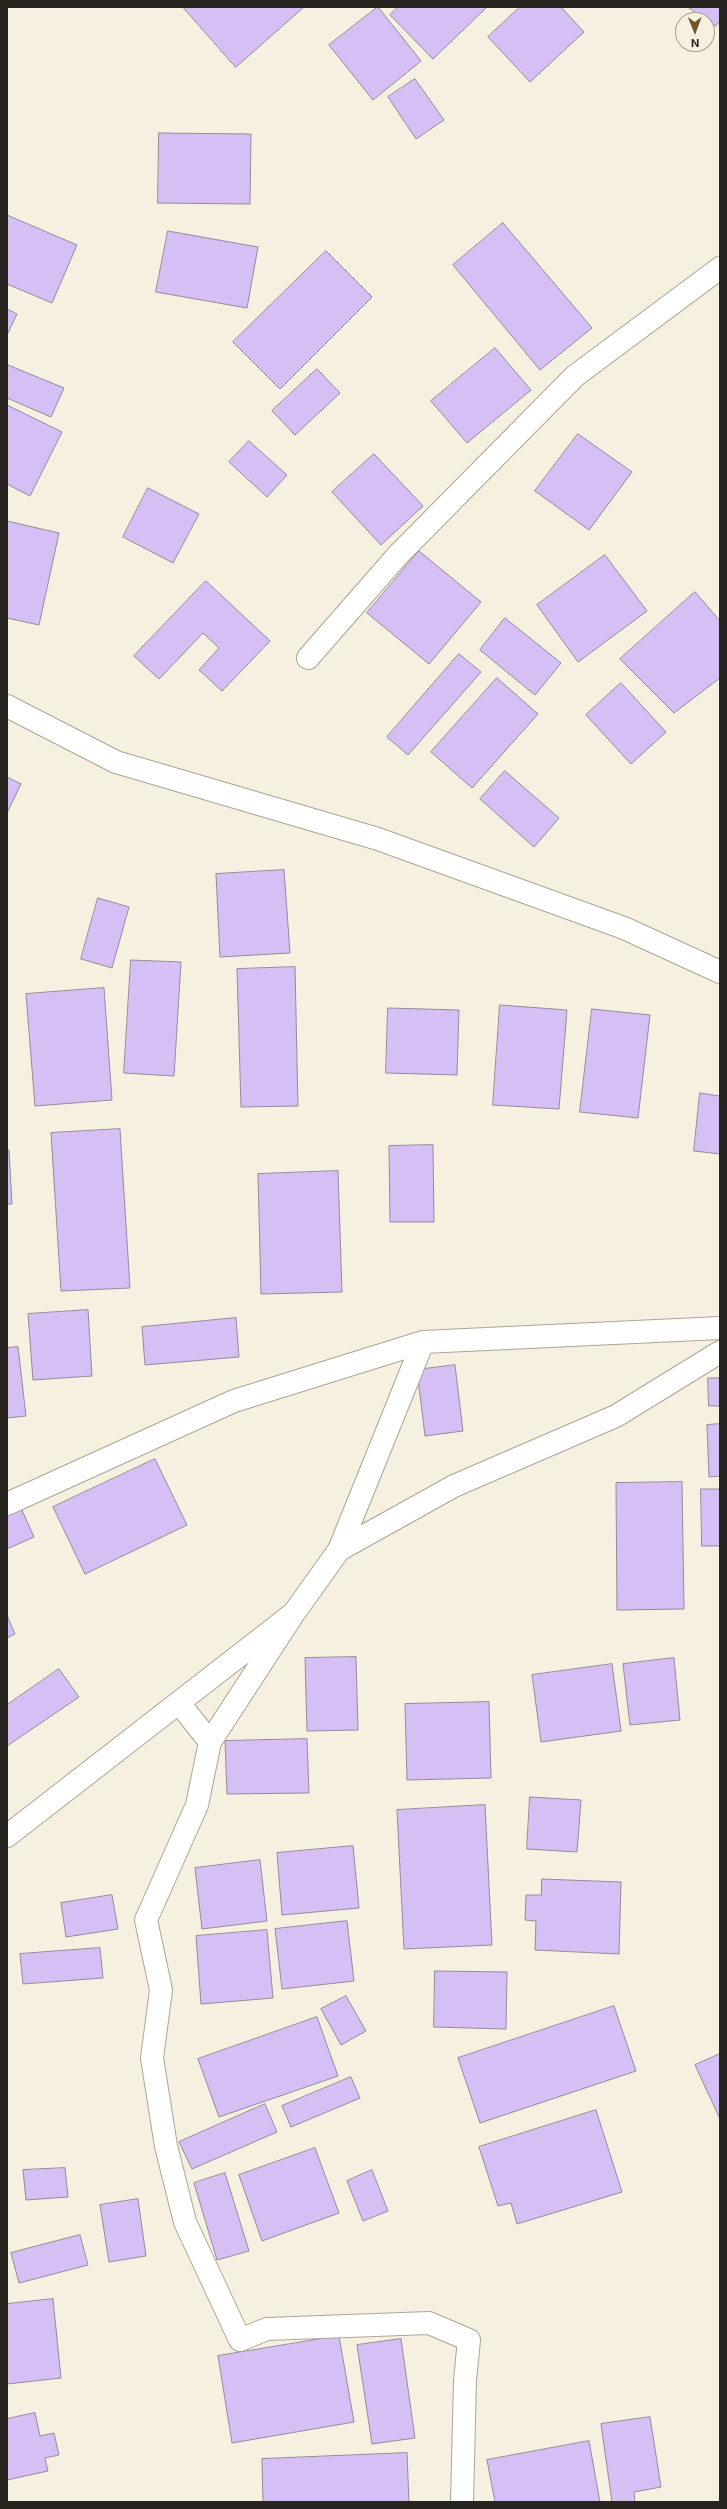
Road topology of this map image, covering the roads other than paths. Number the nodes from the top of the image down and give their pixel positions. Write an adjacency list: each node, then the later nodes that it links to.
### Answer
1 (720, 268): 2 (street)
2 (308, 658)
3 (7, 706): 4 (street)
4 (720, 972)
5 (720, 1328): 6 (street)
6 (423, 1342): 8 (street); 9 (street)
7 (720, 1352): 9 (street)
8 (7, 1504)
9 (339, 1550): 10 (street)
10 (294, 1613): 11 (street); 12 (street)
11 (179, 1703): 12 (street); 13 (street)
12 (210, 1742): 14 (street)
13 (7, 1836)
14 (462, 2502)

